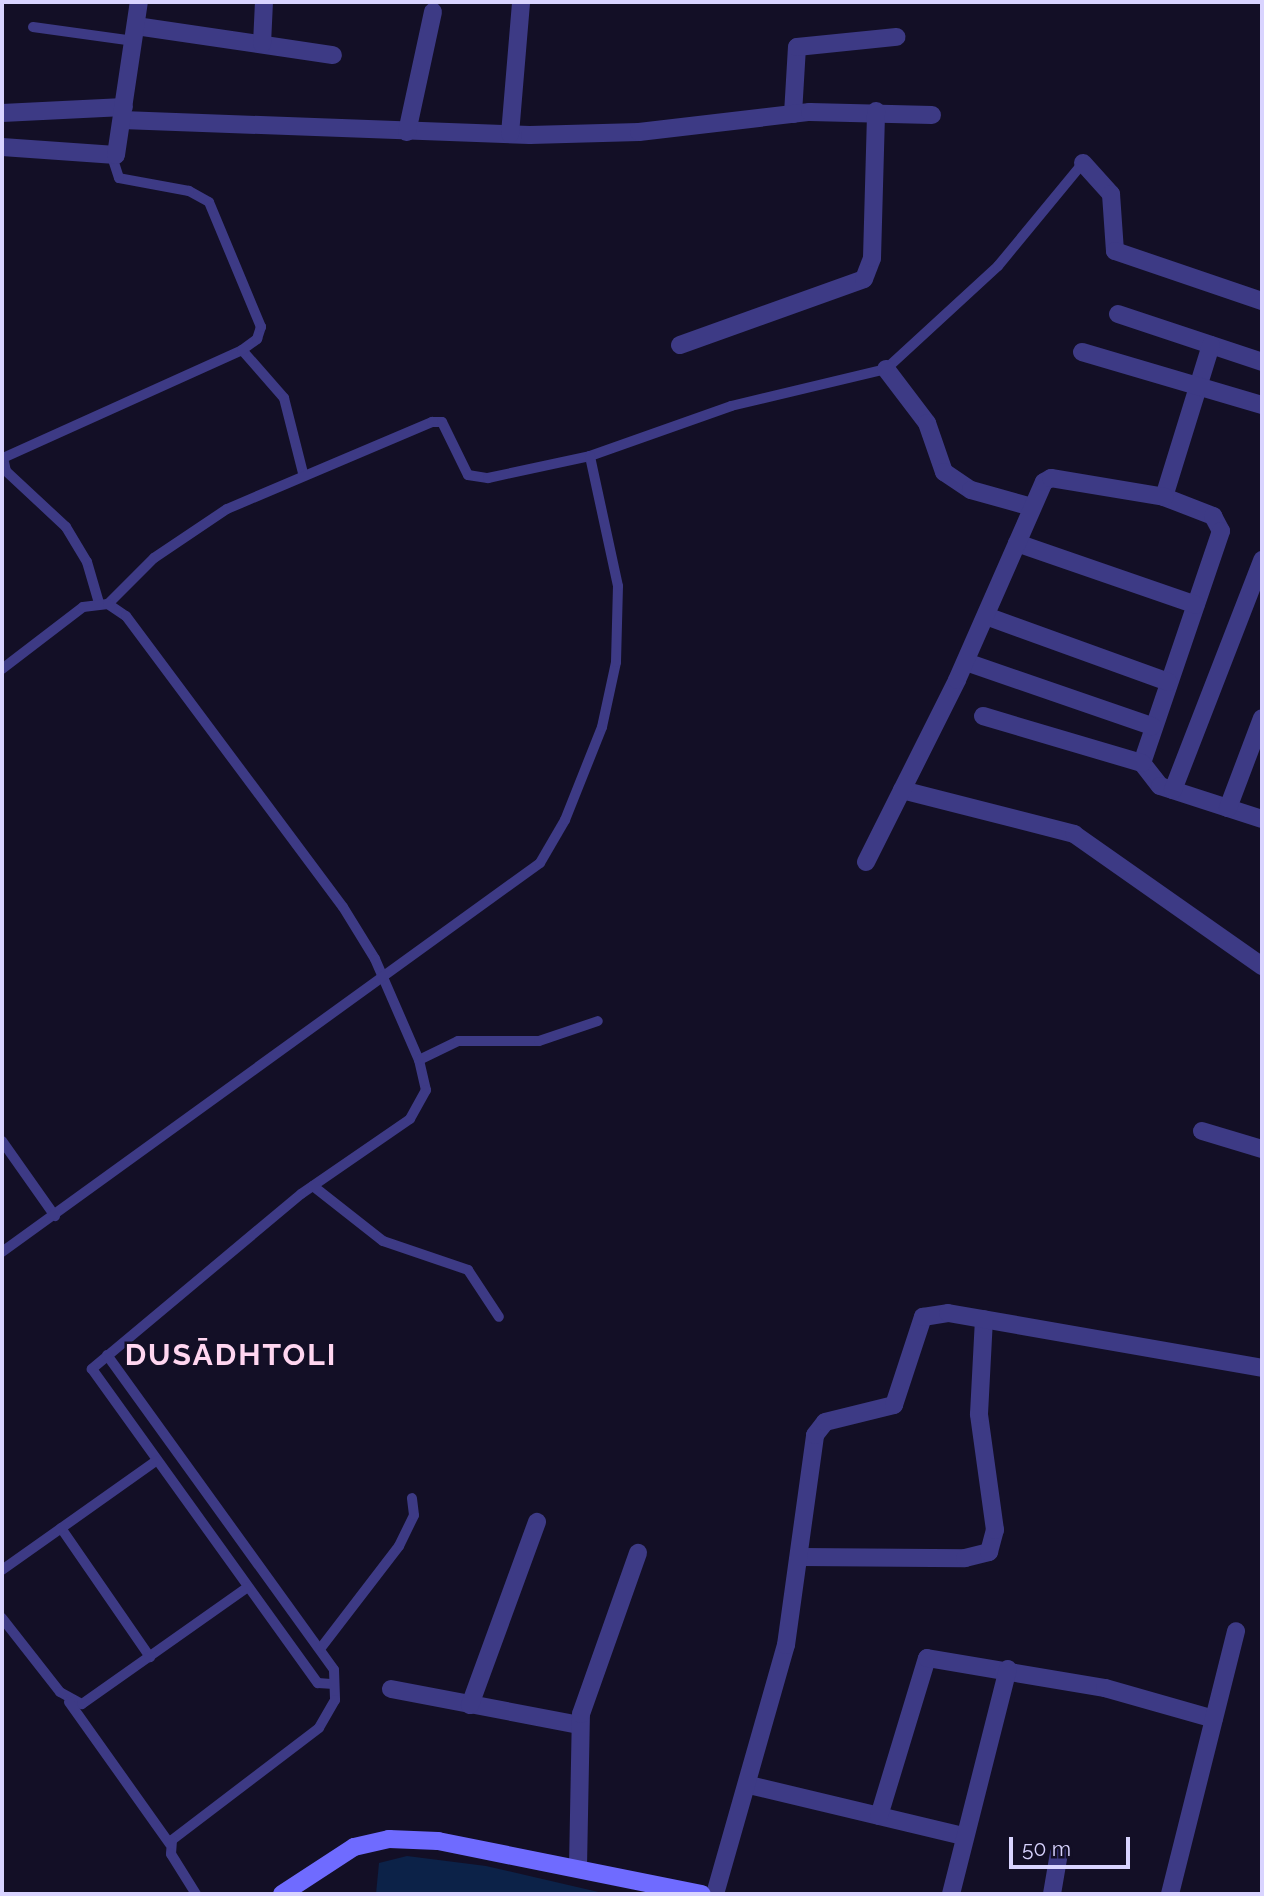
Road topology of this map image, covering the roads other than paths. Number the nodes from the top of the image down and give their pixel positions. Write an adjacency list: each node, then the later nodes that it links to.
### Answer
1 (139, 2): 6 (street)
2 (264, 2): 8 (street)
3 (521, 2): 16 (street)
4 (433, 12): 15 (street)
5 (33, 27): 6 (lane)
6 (135, 34): 8 (street); 12 (street)
7 (895, 37): 13 (street)
8 (262, 44): 9 (street)
9 (333, 55)
10 (876, 111): 13 (street); 14 (street); 22 (street)
11 (2, 113): 12 (street)
12 (123, 113): 15 (street); 18 (street)
13 (793, 114): 16 (street)
14 (932, 115)
15 (407, 132): 16 (street)
16 (510, 134)
17 (2, 147): 18 (street)
18 (113, 156): 24 (lane)
19 (1083, 163): 20 (street); 27 (lane)
20 (1262, 301)
21 (1118, 314): 23 (street)
22 (680, 345)
23 (1211, 345): 26 (street); 28 (street)
24 (242, 350): 31 (lane); 32 (lane)
25 (1082, 352): 28 (street)
26 (1262, 362)
27 (886, 369): 30 (lane); 34 (street)
28 (1195, 386): 29 (street); 33 (street)
29 (1262, 405)
30 (590, 456): 32 (lane); 53 (lane)
31 (2, 467): 37 (lane)
32 (303, 472): 37 (lane)
33 (1164, 497): 34 (street); 38 (street)
34 (1032, 507): 35 (street)
35 (1017, 543): 38 (street); 39 (street)
36 (1262, 560): 48 (street)
37 (104, 604): 41 (lane); 53 (lane)
38 (1196, 605): 42 (street)
39 (986, 616): 40 (street); 42 (street)
40 (965, 662): 45 (street); 47 (street)
41 (2, 668)
42 (1168, 682): 45 (street)
43 (983, 716): 46 (street)
44 (1262, 718): 49 (street)
45 (1152, 726): 46 (street)
46 (1142, 763): 48 (street)
47 (902, 790): 51 (street); 52 (street)
48 (1173, 790): 49 (street)
49 (1228, 808): 50 (street)
50 (1262, 819)
51 (866, 862)
52 (1262, 966)
53 (383, 976): 55 (lane); 60 (lane)
54 (598, 1021): 55 (lane)
55 (419, 1060): 59 (lane)
56 (1202, 1131): 58 (street)
57 (2, 1141): 60 (lane)
58 (1262, 1149)
59 (313, 1186): 62 (lane); 65 (lane)
60 (55, 1216): 61 (lane)
61 (2, 1252)
62 (499, 1317)
63 (984, 1319): 66 (street); 72 (street); 72 (street)
64 (1262, 1353): 66 (street)
65 (107, 1355): 67 (lane); 77 (lane)
66 (1262, 1368)
67 (156, 1461): 70 (lane); 74 (lane)
68 (412, 1498): 77 (lane)
69 (537, 1522): 83 (street)
70 (61, 1528): 73 (lane); 78 (lane)
71 (638, 1553): 85 (street)
72 (802, 1556): 86 (street)
73 (2, 1570)
74 (248, 1587): 78 (lane); 80 (lane)
75 (2, 1618): 82 (lane)
76 (1236, 1631): 84 (street)
77 (320, 1649): 80 (lane)
78 (150, 1657): 82 (lane)
79 (1008, 1669): 84 (street); 87 (street); 88 (street)
80 (334, 1684): 89 (lane)
81 (391, 1689): 83 (street)
82 (67, 1700): 89 (lane)
83 (470, 1705): 85 (street)
84 (1214, 1719): 99 (street)
85 (579, 1725): 91 (street)
86 (749, 1784): 87 (street); 96 (street)
87 (879, 1816): 88 (street)
88 (963, 1836): 97 (street)
89 (170, 1844): 93 (lane)
90 (1059, 1853): 98 (street)
91 (578, 1867): 92 (street); 94 (street)
92 (659, 1890): 95 (street)
93 (196, 1894)
94 (282, 1894)
95 (702, 1894)
96 (715, 1894)
97 (951, 1894)
98 (1052, 1894)
99 (1170, 1894)

